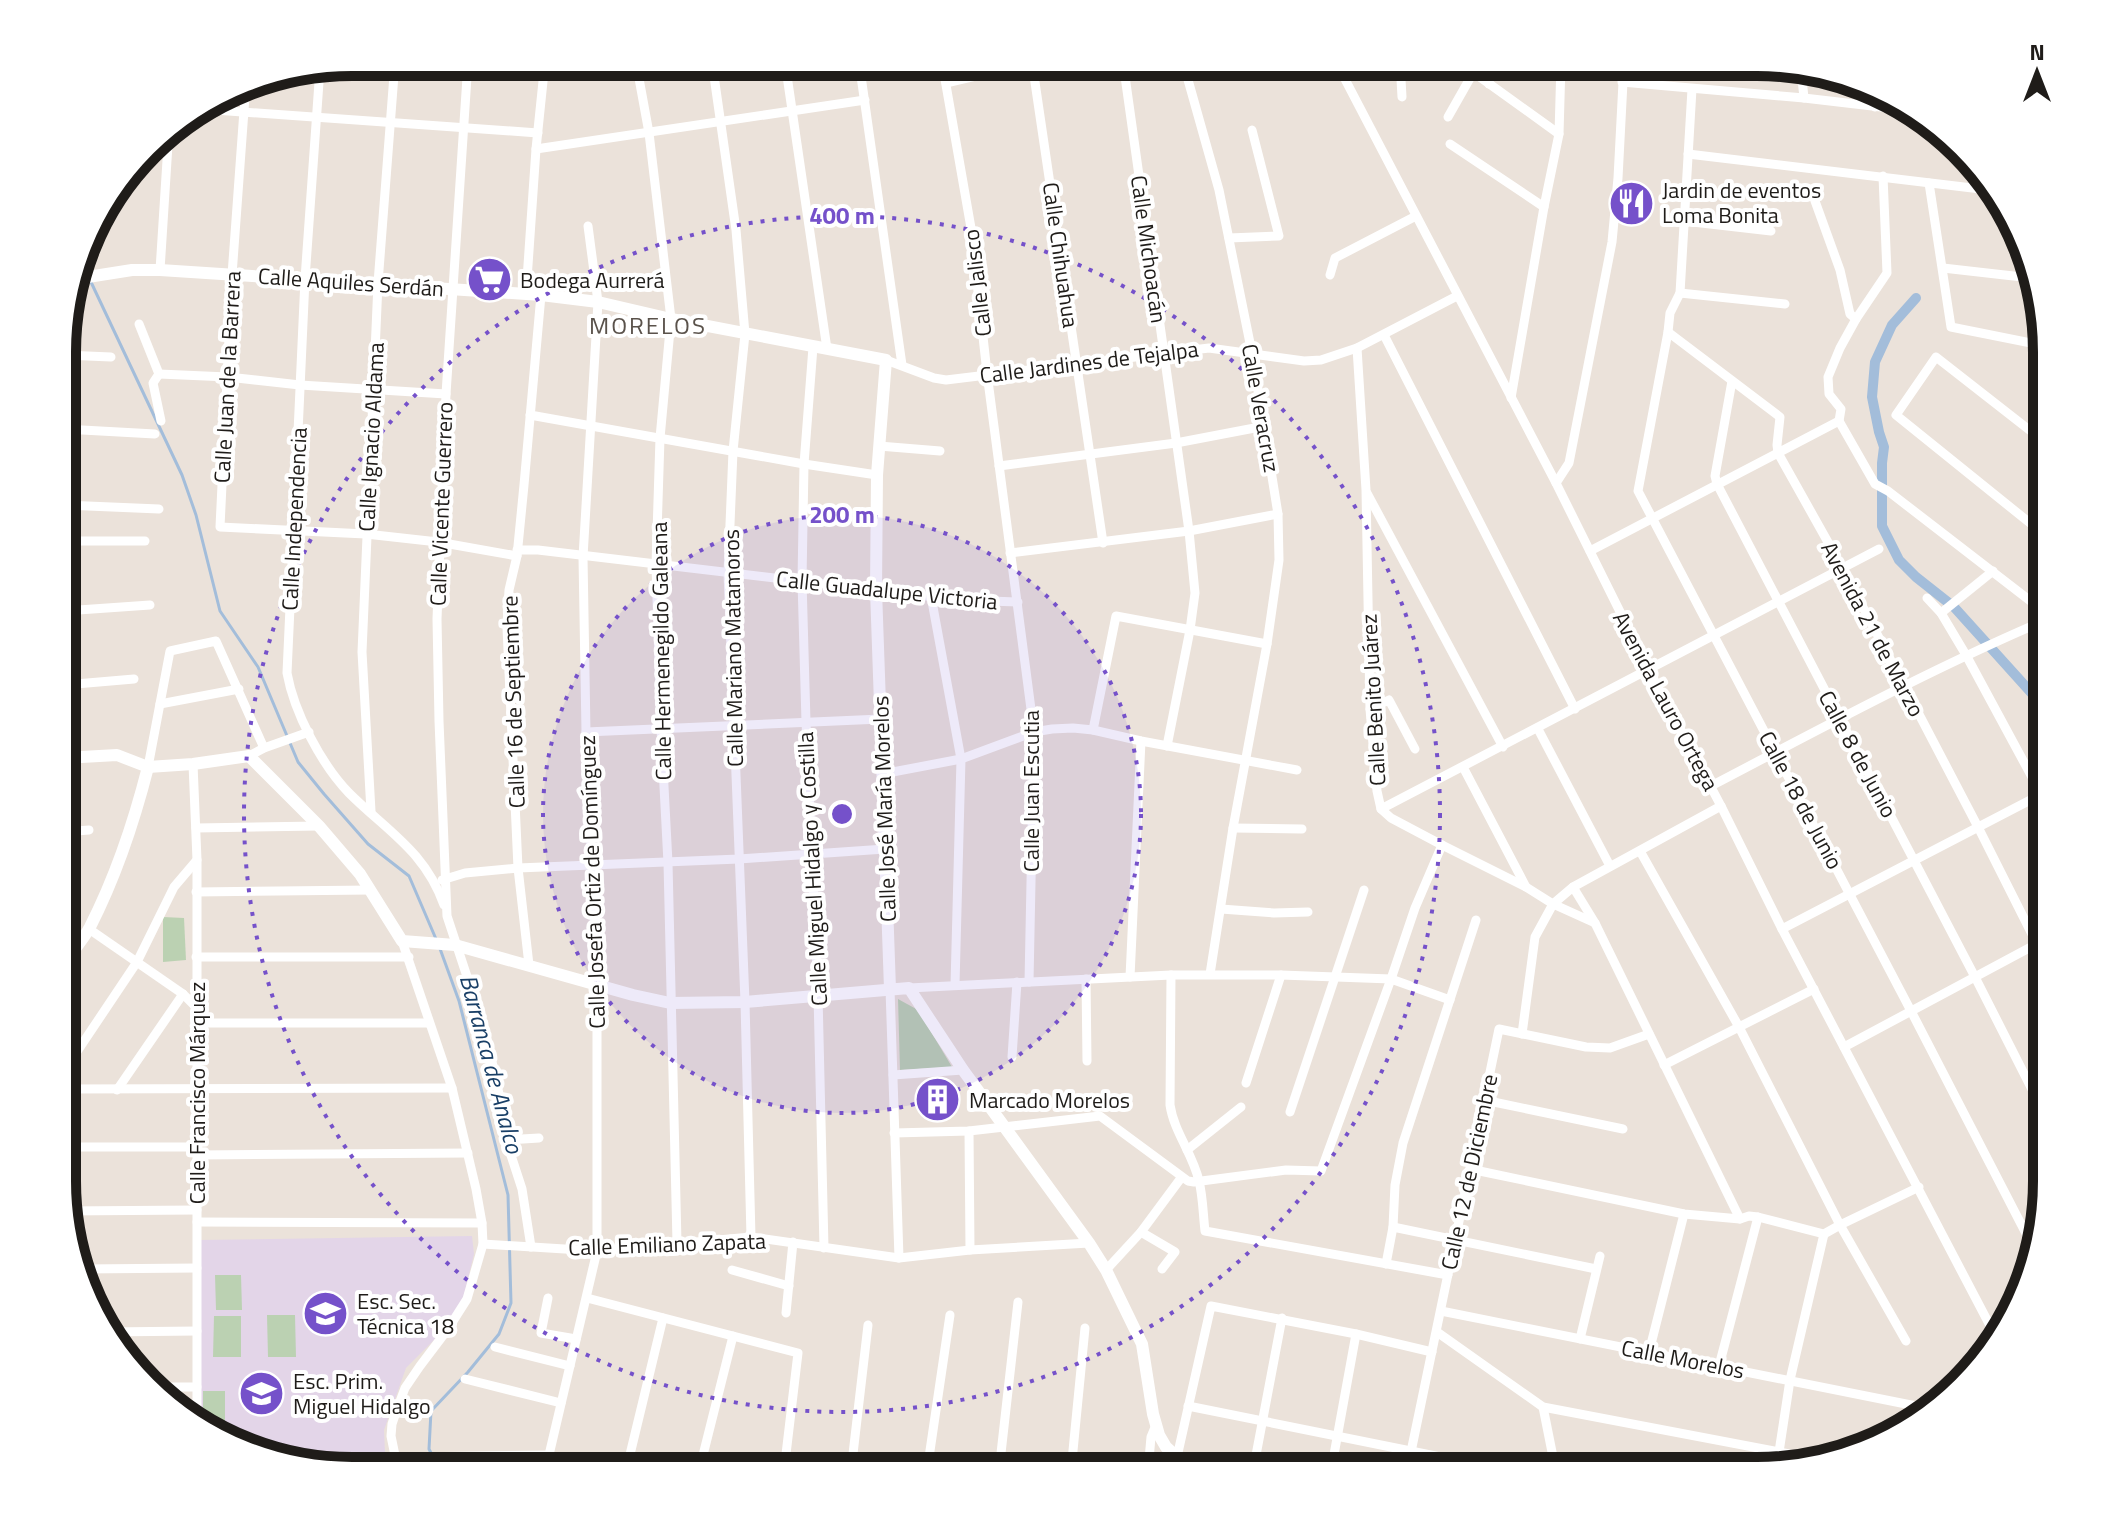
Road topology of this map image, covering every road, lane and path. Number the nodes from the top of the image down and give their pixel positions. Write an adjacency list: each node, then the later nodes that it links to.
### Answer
1 (394, 76): 39 (street, Calle Ignacio Aldama)
2 (467, 76): 41 (street, Calle Vicente Guerrero)
3 (549, 76): 11 (street)
4 (639, 76): 44 (street, Calle Hermenegildo Galeana)
5 (714, 76): 40 (street, Calle Mariano Matamoros)
6 (787, 76): 36 (street)
7 (861, 76): 30 (street)
8 (945, 76): 24 (street, Calle Jalisco)
9 (975, 76): 24 (street)
10 (1036, 76): 91 (street, Calle Chihuahua)
11 (544, 77): 43 (street)
12 (1125, 77): 85 (street, Calle Michoacán)
13 (1187, 77): 59 (street, Calle Veracruz)
14 (1342, 77): 55 (street, Avenida Lauro Ortega)
15 (1401, 77): 27 (street)
16 (1471, 77): 37 (street)
17 (1479, 77): 25 (street)
18 (1489, 77): 25 (street)
19 (1561, 77): 45 (street)
20 (1623, 77): 23 (street)
21 (320, 78): 38 (street, Calle Independencia)
22 (1802, 80): 29 (street)
23 (1622, 82): 26 (street); 119 (street)
24 (946, 83): 92 (street, Calle Jalisco)
25 (1489, 84): 45 (street)
26 (1692, 89): 29 (street); 49 (street)
27 (1402, 97)
28 (245, 98): 35 (street, Calle Juan de la Barrera)
29 (1804, 98): 32 (street)
30 (865, 100): 36 (street); 90 (street)
31 (1875, 103): 32 (street)
32 (1875, 107): 33 (street)
33 (1885, 108)
34 (220, 110): 35 (street)
35 (244, 112): 38 (street); 62 (street, Calle Juan de la Barrera)
36 (792, 112): 40 (street); 84 (street)
37 (1448, 117)
38 (318, 118): 39 (street); 66 (street, Calle Independencia)
39 (392, 123): 41 (street); 67 (street, Calle Ignacio Aldama)
40 (721, 123): 44 (street); 79 (street, Calle Mariano Matamoros)
41 (464, 127): 43 (street); 68 (street, Calle Vicente Guerrero)
42 (1252, 130): 59 (street)
43 (538, 133): 48 (street)
44 (649, 133): 48 (street); 75 (street, Calle Hermenegildo Galeana)
45 (1559, 134): 54 (street)
46 (1450, 144): 54 (street)
47 (168, 147): 61 (street)
48 (536, 149): 70 (street)
49 (1688, 154): 50 (street); 56 (street)
50 (1883, 176): 51 (street); 76 (street)
51 (1929, 183): 52 (street); 60 (street)
52 (1978, 189)
53 (1815, 201): 76 (street)
54 (1544, 207): 100 (street)
55 (1416, 216): 63 (street); 72 (street, Avenida Lauro Ortega)
56 (1684, 221): 58 (street); 69 (street)
57 (588, 226): 73 (street, Calle Josefa Ortiz de Domínguez)
58 (1771, 231)
59 (1229, 238): 86 (street, Calle Veracruz)
60 (1943, 268): 64 (street); 81 (street)
61 (160, 270): 62 (street, Calle Aquiles Serdán); 65 (street, Calle Aquiles Serdán)
62 (232, 275): 66 (street, Calle Aquiles Serdán); 94 (street, Calle Juan de la Barrera)
63 (1330, 275)
64 (2022, 277)
65 (86, 278)
66 (305, 279): 67 (street, Calle Aquiles Serdán); 97 (street, Calle Independencia)
67 (378, 283): 68 (street, Calle Aquiles Serdán); 98 (street, Calle Ignacio Aldama)
68 (451, 288): 70 (street, Calle Aquiles Serdán); 99 (street, Calle Vicente Guerrero)
69 (1680, 293): 74 (street); 78 (street, Calle 18 de Junio)
70 (526, 294): 71 (street, Calle Aquiles Serdán)
71 (541, 295): 73 (street, Calle Aquiles Serdán); 101 (street, Calle 16 de Septiembre)
72 (1457, 296): 80 (street, Calle Jardines de Tejalpa); 100 (street, Avenida Lauro Ortega)
73 (598, 302): 75 (street, Calle Aquiles Serdán); 104 (street, Calle Josefa Ortiz de Domínguez)
74 (1785, 304)
75 (671, 319): 79 (street, Calle Aquiles Serdán); 109 (street, Calle Hermenegildo Galeana)
76 (1856, 319): 103 (street)
77 (139, 324): 93 (street)
78 (1668, 332): 96 (street, Avenida 21 de Marzo); 125 (street, Calle 18 de Junio)
79 (745, 334): 82 (street, Calle Aquiles Serdán); 112 (street, Calle Mariano Matamoros)
80 (1384, 335): 83 (street, Calle Jardines de Tejalpa); 166 (street)
81 (2032, 343)
82 (813, 347): 84 (street, Calle Aquiles Serdán); 116 (street, Calle Miguel Hidalgo y Costilla)
83 (1357, 348): 86 (street, Calle Jardines de Tejalpa); 121 (street, Calle Benito Juárez)
84 (827, 349): 89 (street, Calle Aquiles Serdán)
85 (1163, 353): 86 (street, Calle Jardines de Tejalpa); 91 (street, Calle Jardines de Tejalpa); 110 (street, Calle Michoacán)
86 (1252, 353): 105 (street, Calle Veracruz)
87 (76, 356): 88 (street)
88 (111, 357)
89 (886, 360): 90 (street, Calle Aquiles Serdán); 111 (street, Calle José María Morelos)
90 (902, 365): 95 (street, Calle Aquiles Serdán)
91 (1077, 365): 92 (street, Calle Jardines de Tejalpa); 115 (street, Calle Chihuahua)
92 (987, 373): 95 (street, Calle Jardines de Tejalpa); 117 (street, Calle Jalisco)
93 (159, 374): 94 (street); 102 (street)
94 (228, 377): 97 (street); 127 (street, Calle Juan de la Barrera)
95 (946, 380)
96 (1732, 381): 114 (street, Avenida 21 de Marzo); 120 (street)
97 (300, 385): 98 (street); 128 (street, Calle Independencia)
98 (374, 388): 99 (street); 130 (street, Calle Ignacio Aldama)
99 (446, 394): 133 (street, Calle Vicente Guerrero)
100 (1511, 398): 119 (street, Avenida Lauro Ortega)
101 (530, 415): 104 (street); 137 (street, Calle 16 de Septiembre)
102 (161, 421)
103 (1839, 421): 114 (street); 142 (street)
104 (590, 425): 109 (street); 139 (street, Calle Josefa Ortiz de Domínguez)
105 (1265, 426): 110 (street); 124 (street, Calle Veracruz)
106 (76, 430): 108 (street)
107 (2032, 432): 126 (street)
108 (155, 434)
109 (660, 438): 112 (street); 140 (street, Calle Hermenegildo Galeana)
110 (1176, 443): 115 (street); 129 (street, Calle Michoacán)
111 (879, 446): 113 (street); 118 (street, Calle José María Morelos)
112 (733, 451): 116 (street); 143 (street, Calle Mariano Matamoros)
113 (940, 451)
114 (1778, 453): 120 (street); 141 (street, Avenida 21 de Marzo)
115 (1089, 454): 117 (street); 134 (street, Calle Chihuahua)
116 (804, 464): 118 (street); 144 (street, Calle Miguel Hidalgo y Costilla)
117 (999, 466): 138 (street, Calle Jalisco)
118 (877, 475): 145 (street, Calle José María Morelos)
119 (1556, 483): 136 (street, Avenida Lauro Ortega)
120 (1717, 484): 125 (street); 149 (street, Calle 8 de Junio)
121 (1366, 490): 165 (street, Calle Benito Juárez); 180 (street)
122 (76, 506): 123 (street)
123 (159, 509)
124 (1278, 514): 129 (street); 157 (street, Calle Veracruz)
125 (1652, 518): 136 (street); 156 (street, Calle 18 de Junio)
126 (2032, 525)
127 (220, 527): 128 (street, Calle Guadalupe Victoria)
128 (292, 530): 130 (street, Calle Guadalupe Victoria); 176 (street, Calle Independencia)
129 (1189, 531): 134 (street); 155 (street, Calle Michoacán)
130 (366, 534): 133 (street, Calle Guadalupe Victoria); 197 (street, Calle Ignacio Aldama)
131 (76, 541): 132 (street)
132 (145, 541)
133 (438, 542): 137 (street, Calle Guadalupe Victoria); 216 (street, Calle Vicente Guerrero)
134 (1103, 543): 138 (street)
135 (1879, 549): 141 (street)
136 (1590, 551): 159 (street, Avenida Lauro Ortega)
137 (517, 553): 139 (street, Calle Guadalupe Victoria); 215 (street, Calle 16 de Septiembre)
138 (1010, 553): 148 (street, Calle Juan Escutia)
139 (583, 557): 140 (street, Calle Guadalupe Victoria); 174 (street, Calle Josefa Ortiz de Domínguez)
140 (656, 565): 143 (street, Calle Guadalupe Victoria); 171 (street, Calle Hermenegildo Galeana)
141 (1843, 569): 149 (street); 162 (street, Avenida 21 de Marzo)
142 (1993, 571): 150 (street); 153 (street)
143 (728, 573): 144 (street, Calle Guadalupe Victoria); 170 (street, Calle Mariano Matamoros)
144 (802, 581): 145 (street, Calle Guadalupe Victoria); 169 (street, Calle Miguel Hidalgo y Costilla)
145 (876, 590): 146 (street, Calle Guadalupe Victoria); 167 (street, Calle José María Morelos)
146 (931, 596): 148 (street, Calle Guadalupe Victoria); 185 (street)
147 (1927, 598): 153 (street)
148 (1018, 602): 175 (street, Calle Juan Escutia)
149 (1778, 602): 156 (street); 168 (street, Calle 8 de Junio)
150 (2032, 602)
151 (150, 605): 152 (street)
152 (76, 610)
153 (1941, 613): 158 (street)
154 (2032, 626): 158 (street)
155 (1190, 630): 157 (street); 173 (street); 179 (street, Calle Michoacán)
156 (1713, 636): 159 (street); 182 (street, Calle 18 de Junio)
157 (1267, 644): 186 (street, Calle Veracruz)
158 (1966, 655): 162 (street); 192 (street)
159 (1649, 670): 166 (street); 193 (street, Avenida Lauro Ortega)
160 (134, 679): 161 (street)
161 (76, 684)
162 (1902, 685): 168 (street); 199 (street, Avenida 21 de Marzo)
163 (239, 689): 164 (street); 164 (street); 178 (street)
164 (160, 704): 188 (street)
165 (1370, 709): 181 (street); 196 (street, Calle Benito Juárez)
166 (1575, 709): 172 (street)
167 (881, 719): 169 (street); 191 (street, Calle José María Morelos)
168 (1839, 719): 182 (street); 211 (street, Calle 8 de Junio)
169 (806, 722): 170 (street); 208 (street, Calle Miguel Hidalgo y Costilla)
170 (733, 725): 171 (street); 209 (street, Calle Mariano Matamoros)
171 (661, 729): 174 (street); 212 (street, Calle Hermenegildo Galeana)
172 (1538, 729): 180 (street); 214 (street)
173 (1093, 730): 175 (street); 177 (street)
174 (586, 732): 213 (street, Calle Josefa Ortiz de Domínguez)
175 (1034, 732): 185 (street); 248 (street, Calle Juan Escutia)
176 (305, 734): 178 (street); 197 (street, Calle Independencia)
177 (1141, 741): 179 (street); 242 (street)
178 (269, 746): 183 (street)
179 (1167, 746): 186 (street)
180 (1503, 747): 189 (street)
181 (1415, 749)
182 (1776, 752): 193 (street); 222 (street, Calle 18 de Junio)
183 (249, 756): 187 (street); 198 (street)
184 (76, 757): 188 (street)
185 (961, 759): 191 (street); 250 (street)
186 (1245, 759): 190 (street); 201 (street, Calle Veracruz)
187 (193, 764): 188 (street); 200 (street, Calle Francisco Márquez)
188 (148, 767): 229 (street)
189 (1463, 767): 196 (street); 217 (street)
190 (1297, 770)
191 (882, 774): 206 (street, Calle José María Morelos)
192 (2032, 776)
193 (1711, 786): 195 (street, Avenida Lauro Ortega)
194 (2032, 803): 199 (street)
195 (1721, 806): 207 (street); 230 (street, Avenida Lauro Ortega)
196 (1381, 809): 205 (street, Calle Benito Juárez)
197 (371, 811): 216 (street, Calle Independencia)
198 (319, 826): 200 (street); 219 (street)
199 (1978, 827): 211 (street); 228 (street, Avenida 21 de Marzo)
200 (196, 828): 210 (street, Calle Francisco Márquez)
201 (1233, 828): 202 (street); 224 (street, Calle Veracruz)
202 (1302, 829)
203 (89, 830): 204 (street)
204 (77, 831)
205 (1442, 845): 217 (street, Calle Benito Juárez); 246 (street)
206 (885, 849): 208 (street); 252 (street, Calle José María Morelos)
207 (1640, 851): 214 (street); 263 (street)
208 (813, 854): 209 (street); 255 (street, Calle Miguel Hidalgo y Costilla)
209 (739, 859): 212 (street); 257 (street, Calle Mariano Matamoros)
210 (197, 860): 221 (street, Calle Francisco Márquez); 237 (street)
211 (1914, 861): 222 (street); 244 (street, Calle 8 de Junio)
212 (668, 863): 213 (street); 258 (street, Calle Hermenegildo Galeana)
213 (592, 865): 215 (street); 249 (street, Calle Josefa Ortiz de Domínguez)
214 (1610, 866): 218 (street)
215 (518, 868): 216 (street); 238 (street, Calle 16 de Septiembre)
216 (441, 881): 232 (street, Calle Vicente Guerrero)
217 (1526, 887): 223 (street, Calle Benito Juárez)
218 (1573, 887): 223 (street); 227 (street)
219 (371, 890): 221 (street); 231 (street)
220 (1364, 890): 243 (street)
221 (196, 892): 235 (street, Calle Francisco Márquez)
222 (1850, 893): 230 (street); 260 (street, Calle 18 de Junio)
223 (1553, 904): 227 (street, Calle Benito Juárez); 264 (street)
224 (1221, 909): 225 (street); 239 (street, Calle Veracruz)
225 (1308, 912)
226 (1476, 920): 256 (street)
227 (1595, 923): 265 (street)
228 (2032, 924)
229 (89, 929): 233 (street); 237 (street)
230 (1782, 929): 253 (street, Avenida Lauro Ortega)
231 (405, 941): 232 (street); 236 (street)
232 (451, 944): 238 (street); 287 (street, Calle Vicente Guerrero)
233 (77, 946)
234 (2032, 947): 244 (street)
235 (196, 957): 236 (street); 259 (street, Calle Francisco Márquez)
236 (409, 957): 262 (street)
237 (137, 962): 254 (street); 267 (street)
238 (529, 965): 249 (street)
239 (1210, 974): 240 (street); 241 (street)
240 (1171, 975): 242 (street); 289 (street)
241 (1281, 975): 243 (street); 273 (street)
242 (1130, 977): 245 (street)
243 (1336, 977): 246 (street); 281 (street)
244 (1975, 977): 260 (street); 277 (street, Calle 8 de Junio)
245 (1086, 979): 248 (street); 269 (street)
246 (1391, 979): 256 (street); 294 (street)
247 (1017, 982): 248 (street); 250 (street); 268 (street)
248 (1029, 982)
249 (597, 985): 258 (street); 317 (street, Calle Josefa Ortiz de Domínguez)
250 (955, 985): 251 (street)
251 (909, 988): 252 (street); 271 (street)
252 (890, 989): 255 (street); 272 (street, Calle José María Morelos)
253 (1814, 989): 263 (street); 266 (street, Avenida Lauro Ortega)
254 (183, 994): 259 (street); 278 (street)
255 (818, 995): 257 (street); 315 (street, Calle Miguel Hidalgo y Costilla)
256 (1450, 1000): 304 (street)
257 (745, 1002): 258 (street); 307 (street, Calle Mariano Matamoros)
258 (670, 1003): 311 (street, Calle Hermenegildo Galeana)
259 (197, 1008): 261 (street, Calle Francisco Márquez)
260 (1911, 1011): 266 (street); 308 (street, Calle 18 de Junio)
261 (197, 1023): 262 (street); 276 (street, Calle Francisco Márquez)
262 (429, 1023): 274 (street)
263 (1739, 1027): 270 (street); 303 (street)
264 (1522, 1034): 265 (street); 279 (street, Calle 12 de Diciembre)
265 (1649, 1034): 270 (street)
266 (1844, 1047): 295 (street, Avenida Lauro Ortega)
267 (77, 1052)
268 (1012, 1057)
269 (1087, 1061)
270 (1664, 1065): 300 (street)
271 (963, 1070): 272 (street); 282 (street)
272 (893, 1075): 285 (street, Calle José María Morelos)
273 (1246, 1083)
274 (452, 1088): 276 (street); 291 (street)
275 (77, 1089): 278 (street)
276 (197, 1089): 278 (street); 290 (street, Calle Francisco Márquez)
277 (2032, 1089)
278 (117, 1090)
279 (1484, 1100): 283 (street); 292 (street, Calle 12 de Diciembre)
280 (1241, 1107): 289 (street)
281 (1290, 1112)
282 (1003, 1127): 284 (street); 293 (street); 312 (street)
283 (1623, 1129)
284 (969, 1131): 285 (street); 316 (street)
285 (894, 1133): 319 (street, Calle José María Morelos)
286 (539, 1138): 287 (street)
287 (506, 1140): 314 (street, Calle Vicente Guerrero)
288 (77, 1147): 290 (street)
289 (1187, 1150): 294 (street)
290 (197, 1151): 291 (street); 296 (street, Calle Francisco Márquez)
291 (468, 1153): 302 (street)
292 (1470, 1169): 298 (street); 309 (street, Calle 12 de Diciembre)
293 (1181, 1178): 294 (street); 305 (street)
294 (1199, 1180): 320 (street)
295 (1919, 1187): 303 (street); 338 (street, Avenida Lauro Ortega)
296 (197, 1210): 297 (street); 301 (street, Calle Francisco Márquez)
297 (78, 1211)
298 (1684, 1214): 300 (street); 350 (street)
299 (1758, 1217): 300 (street); 306 (street); 352 (street)
300 (1740, 1219)
301 (197, 1222): 302 (street); 321 (street, Calle Francisco Márquez)
302 (482, 1223): 313 (street)
303 (1840, 1225): 306 (street); 347 (street)
304 (1393, 1227): 309 (street); 320 (street)
305 (1141, 1232): 323 (street); 326 (street)
306 (1824, 1234): 354 (street)
307 (751, 1237): 310 (street, Calle Emiliano Zapata); 311 (street, Calle Emiliano Zapata)
308 (2028, 1237)
309 (1456, 1239): 324 (street); 327 (street, Calle 12 de Diciembre)
310 (793, 1242): 315 (street, Calle Emiliano Zapata); 328 (street)
311 (677, 1243): 317 (street, Calle Emiliano Zapata)
312 (1089, 1243): 316 (street, Calle Emiliano Zapata); 326 (street)
313 (483, 1244): 314 (street, Calle Emiliano Zapata); 378 (street)
314 (531, 1247): 317 (street, Calle Emiliano Zapata)
315 (824, 1248): 319 (street, Calle Emiliano Zapata)
316 (970, 1250): 319 (street, Calle Emiliano Zapata)
317 (597, 1251): 330 (street, Calle Josefa Ortiz de Domínguez)
318 (1600, 1256): 324 (street)
319 (899, 1258)
320 (1386, 1264): 327 (street)
321 (197, 1268): 322 (street); 340 (street, Calle Francisco Márquez)
322 (91, 1269)
323 (1162, 1269)
324 (1596, 1269): 346 (street)
325 (732, 1270): 328 (street)
326 (1106, 1270): 363 (street)
327 (1448, 1275): 332 (street, Calle 12 de Diciembre)
328 (789, 1286): 333 (street)
329 (548, 1298): 345 (street)
330 (587, 1298): 335 (street); 345 (street, Calle Josefa Ortiz de Domínguez)
331 (1018, 1302): 376 (street)
332 (1441, 1311): 342 (street, Calle 12 de Diciembre); 346 (street, Calle Morelos)
333 (786, 1313)
334 (950, 1315): 375 (street)
335 (663, 1318): 344 (street); 371 (street)
336 (1282, 1318): 343 (street); 358 (street); 362 (street)
337 (868, 1325): 374 (street)
338 (1991, 1327)
339 (1085, 1328): 379 (street)
340 (197, 1331): 341 (street); 356 (street, Calle Francisco Márquez)
341 (122, 1332)
342 (1437, 1332): 349 (street, Calle 12 de Diciembre); 360 (street)
343 (1356, 1334): 349 (street); 364 (street)
344 (733, 1336): 372 (street); 373 (street)
345 (576, 1339): 351 (street, Calle Josefa Ortiz de Domínguez)
346 (1580, 1339): 350 (street, Calle Morelos)
347 (1906, 1341)
348 (495, 1347): 351 (street)
349 (1432, 1352): 365 (street, Calle 12 de Diciembre)
350 (1649, 1352): 352 (street, Calle Morelos)
351 (570, 1366): 357 (street, Calle Josefa Ortiz de Domínguez)
352 (1719, 1366): 354 (street, Calle Morelos)
353 (465, 1379): 357 (street)
354 (1790, 1380): 359 (street, Calle Morelos); 366 (street)
355 (169, 1387): 356 (street)
356 (197, 1387): 361 (street, Calle Francisco Márquez)
357 (561, 1403): 367 (street, Calle Josefa Ortiz de Domínguez)
358 (1188, 1406): 362 (street); 381 (street)
359 (1916, 1406)
360 (1543, 1407): 366 (street); 386 (street)
361 (197, 1409)
362 (1262, 1421): 364 (street); 382 (street)
363 (1156, 1425): 380 (street); 381 (street)
364 (1337, 1436): 365 (street); 383 (street)
365 (1411, 1451): 384 (street, Calle 12 de Diciembre); 385 (street)
366 (1779, 1452): 368 (street); 377 (street)
367 (549, 1455): 369 (street); 370 (street)
368 (1794, 1455)
369 (496, 1456)
370 (553, 1456)
371 (630, 1456)
372 (703, 1456)
373 (786, 1456)
374 (853, 1456)
375 (929, 1456)
376 (1001, 1456)
377 (1777, 1456)
378 (395, 1457)
379 (1072, 1457)
380 (1149, 1457)
381 (1177, 1457)
382 (1256, 1457)
383 (1333, 1457)
384 (1410, 1457)
385 (1440, 1457)
386 (1553, 1457)

